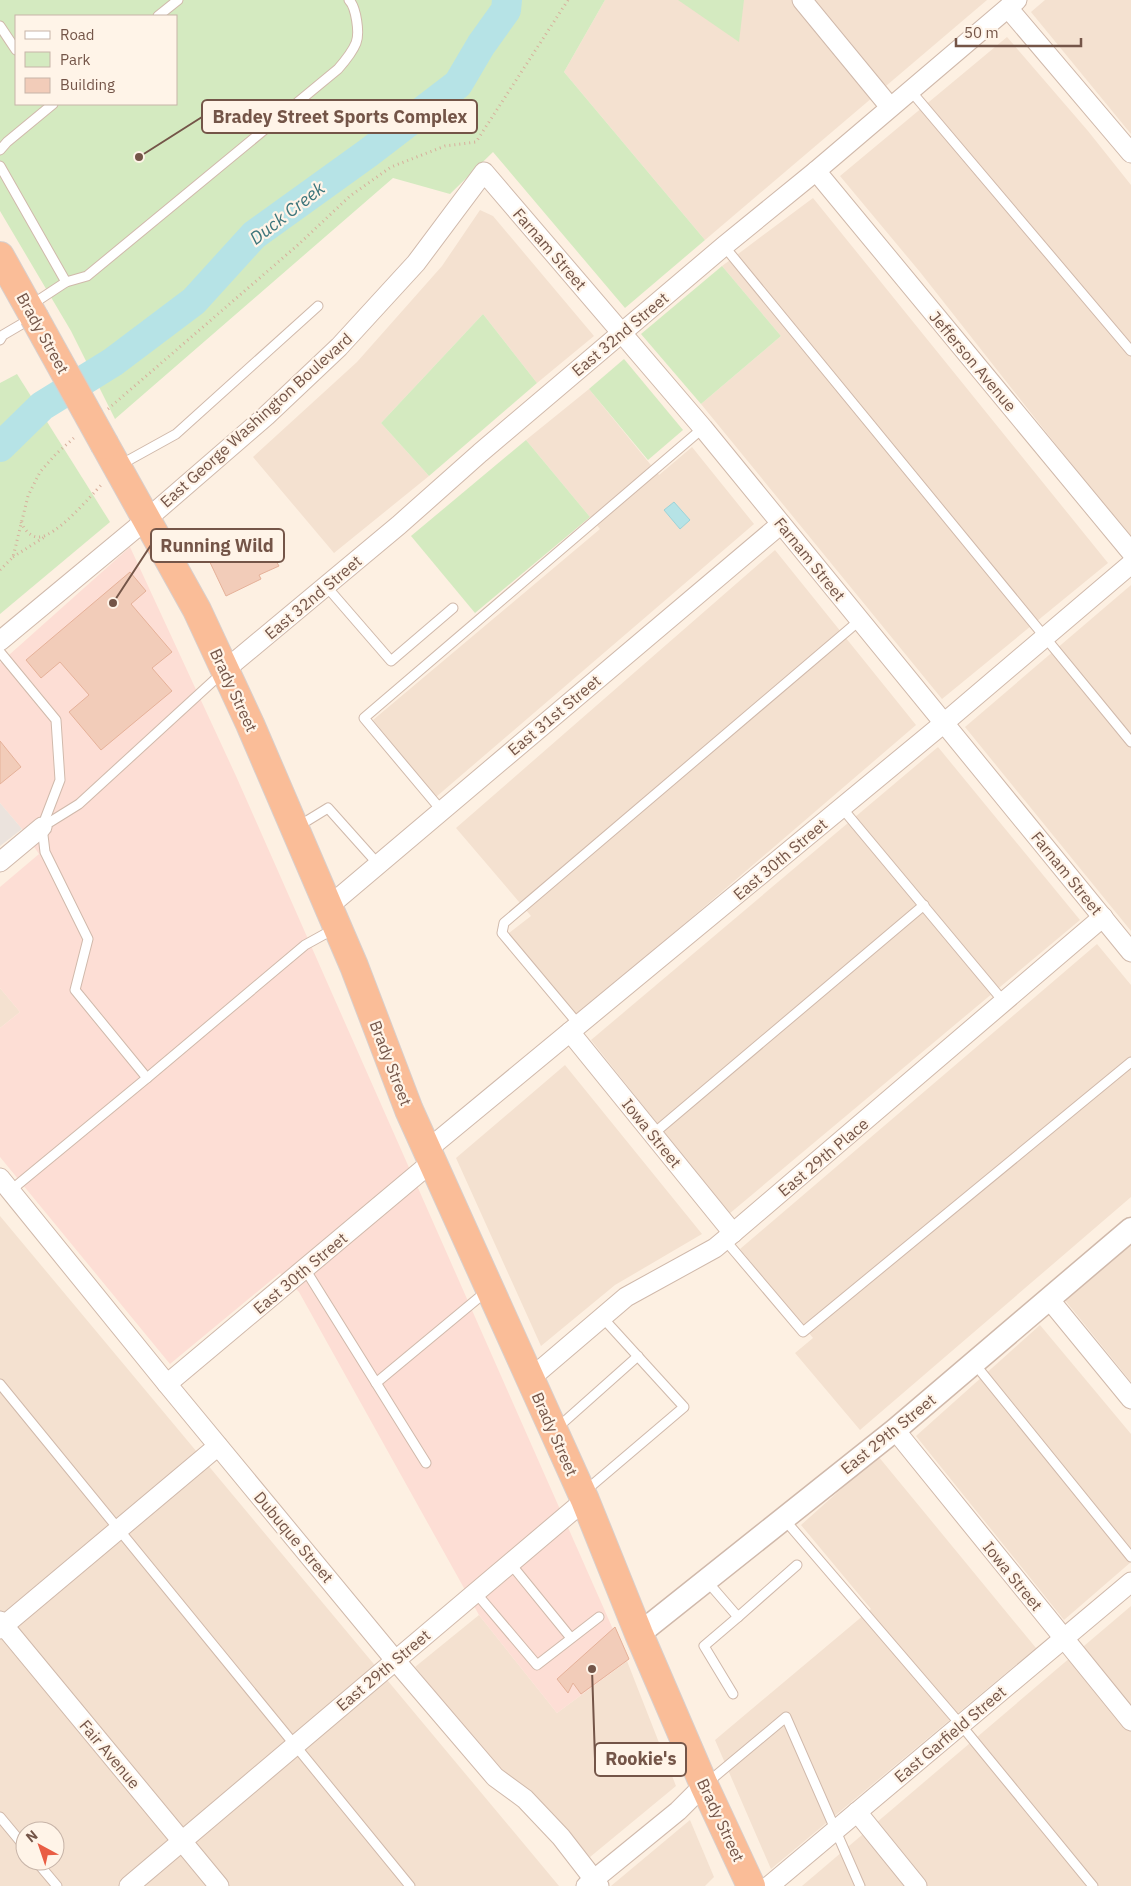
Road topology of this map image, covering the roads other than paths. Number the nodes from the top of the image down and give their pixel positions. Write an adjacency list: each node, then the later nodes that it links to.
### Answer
1 (178, 0): 5 (lane)
2 (349, 0): 20 (lane)
3 (802, 0): 10 (street)
4 (1013, 4): 8 (street, East 32nd Street); 12 (street)
5 (159, 15)
6 (0, 26): 7 (lane)
7 (15, 48)
8 (910, 90): 10 (street, East 32nd Street); 25 (lane)
9 (52, 105): 11 (lane)
10 (890, 107): 14 (street, East 32nd Street)
11 (0, 150)
12 (1131, 153)
13 (0, 166): 16 (lane)
14 (816, 171): 18 (street, East 32nd Street); 30 (street, Jefferson Avenue)
15 (484, 172): 23 (street, Farnam Street); 28 (street, East George Washington Boulevard)
16 (9, 182): 17 (lane); 20 (lane)
17 (0, 187)
18 (724, 246): 23 (street, East 32nd Street); 35 (lane)
19 (0, 256): 22 (highway, Brady Street)
20 (66, 282): 22 (lane)
21 (318, 306): 27 (lane)
22 (32, 311): 24 (lane); 27 (highway, Brady Street, bridge)
23 (622, 332): 26 (street, Farnam Street); 32 (street, East 32nd Street)
24 (1, 336)
25 (1131, 351)
26 (702, 428): 29 (street, Farnam Street); 42 (lane)
27 (111, 456): 28 (highway, Brady Street)
28 (147, 518): 36 (street, East George Washington Boulevard); 38 (highway, Brady Street)
29 (781, 524): 34 (street, Farnam Street); 42 (street, East 31st Street)
30 (1131, 552)
31 (1131, 564): 35 (street, East 30th Street)
32 (326, 586): 33 (lane); 38 (street, East 32nd Street)
33 (453, 608)
34 (860, 620): 39 (street, Farnam Street); 52 (lane)
35 (1045, 638): 39 (street, East 30th Street); 40 (lane)
36 (0, 641)
37 (0, 652): 43 (lane)
38 (225, 670): 43 (lane); 44 (highway, Brady Street)
39 (944, 723): 41 (street, East 30th Street); 49 (street, Farnam Street)
40 (1131, 742)
41 (842, 808): 47 (lane); 52 (street, East 30th Street)
42 (442, 811): 46 (street, East 31st Street)
43 (42, 827): 45 (street); 54 (lane)
44 (294, 828): 46 (lane); 48 (highway, Brady Street)
45 (0, 862)
46 (378, 864): 48 (street, East 31st Street)
47 (924, 905): 51 (lane); 55 (lane)
48 (332, 917): 54 (lane); 56 (highway, Brady Street)
49 (1103, 917): 50 (street, Farnam Street); 51 (street, East 29th Place)
50 (1131, 952)
51 (1004, 1002): 59 (street, East 29th Place)
52 (574, 1029): 55 (street, Iowa Street); 56 (street, East 30th Street)
53 (1131, 1062): 59 (lane)
54 (147, 1078): 57 (lane)
55 (653, 1134): 59 (street, Iowa Street)
56 (430, 1156): 60 (street, East 30th Street); 61 (highway, Brady Street)
57 (5, 1184): 69 (street, Dubuque Street)
58 (1131, 1229): 62 (street, East 29th Street)
59 (729, 1237): 63 (street, East 29th Place)
60 (305, 1269): 67 (lane); 69 (street, East 30th Street)
61 (490, 1288): 66 (highway, Brady Street); 67 (lane)
62 (1049, 1299): 65 (street, East 29th Street); 70 (street)
63 (602, 1317): 64 (lane); 66 (street, East 29th Place)
64 (638, 1356): 72 (lane); 75 (lane)
65 (974, 1363): 71 (street, East 29th Street); 78 (lane)
66 (531, 1378): 72 (highway, Brady Street)
67 (376, 1382): 74 (lane)
68 (0, 1384): 77 (lane)
69 (167, 1384): 73 (street, Dubuque Street)
70 (1131, 1399)
71 (896, 1430): 76 (street, East 29th Street); 89 (street, Iowa Street)
72 (554, 1431): 75 (highway, Brady Street)
73 (218, 1446): 77 (street); 90 (street, Dubuque Street)
74 (426, 1463)
75 (583, 1497): 79 (street, East 29th Street); 87 (highway, Brady Street)
76 (783, 1518): 81 (street, East 29th Street); 93 (lane)
77 (118, 1530): 86 (street); 94 (lane)
78 (1131, 1557)
79 (510, 1563): 83 (street, East 29th Street); 88 (lane)
80 (797, 1565): 85 (lane)
81 (706, 1580): 85 (lane); 87 (street, East 29th Street)
82 (1131, 1582): 89 (street, East Garfield Street)
83 (476, 1593): 88 (lane); 90 (street, East 29th Street)
84 (599, 1616): 88 (lane)
85 (738, 1617): 91 (lane)
86 (1, 1625): 100 (street, Fair Avenue)
87 (639, 1634): 95 (highway, Brady Street)
88 (572, 1638)
89 (1063, 1639): 92 (street, Iowa Street); 93 (street, East Garfield Street)
90 (395, 1660): 94 (street, East 29th Street); 102 (street, Dubuque Street)
91 (733, 1694)
92 (1131, 1721)
93 (960, 1725): 96 (street, East Garfield Street); 111 (lane)
94 (295, 1746): 100 (street, East 29th Street); 106 (lane)
95 (704, 1785): 98 (lane); 102 (street); 107 (highway, Brady Street)
96 (857, 1812): 98 (street, East Garfield Street); 110 (street)
97 (0, 1817): 99 (lane)
98 (836, 1830): 108 (street, East Garfield Street); 109 (lane)
99 (15, 1835)
100 (182, 1842): 104 (street, East 29th Street); 105 (street, Fair Avenue)
101 (44, 1871): 103 (lane)
102 (593, 1884)
103 (57, 1886)
104 (129, 1886)
105 (219, 1886)
106 (410, 1886)
107 (751, 1886)
108 (769, 1886)
109 (860, 1886)
110 (917, 1886)
111 (1093, 1886)

